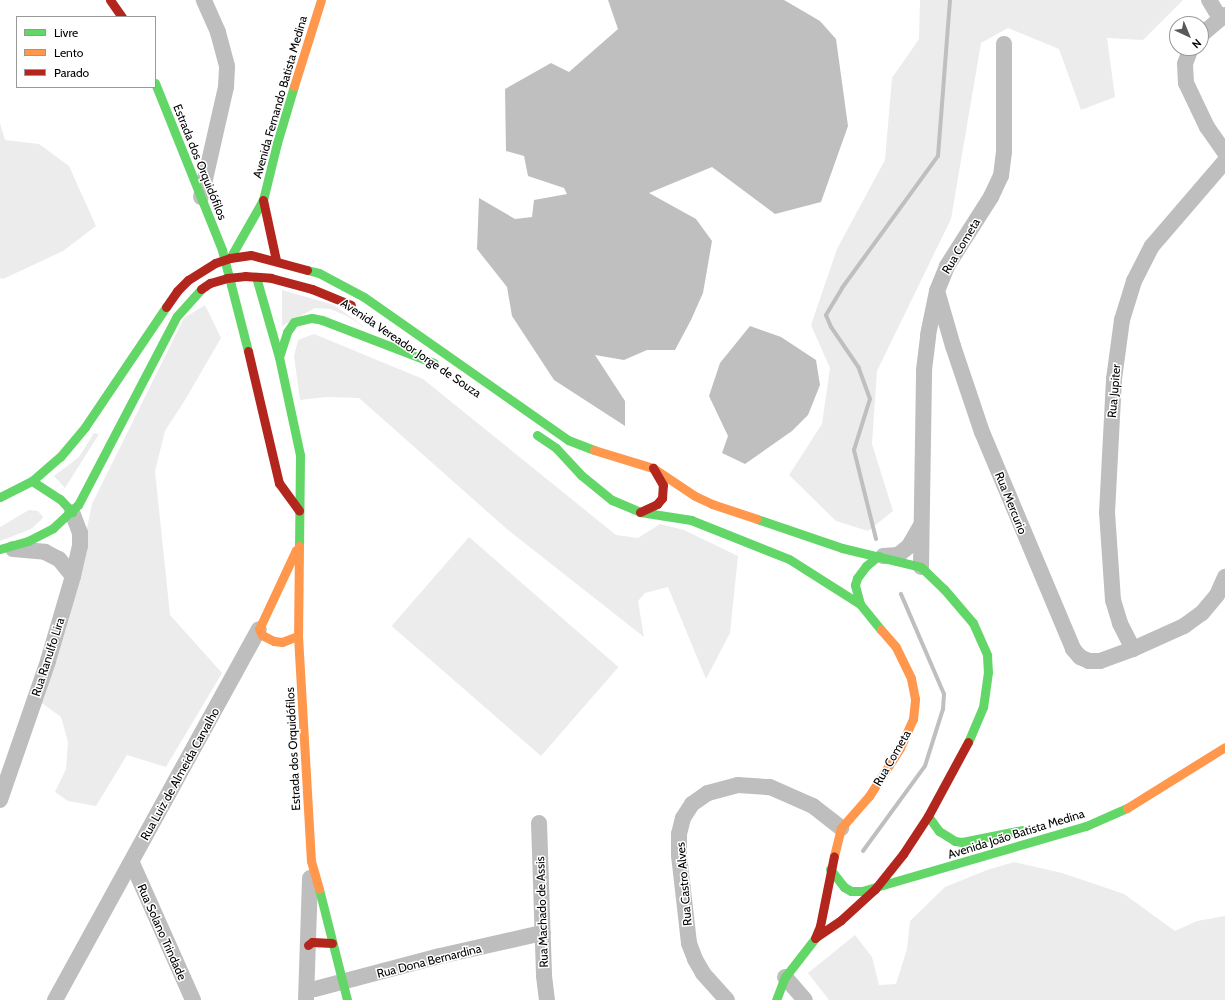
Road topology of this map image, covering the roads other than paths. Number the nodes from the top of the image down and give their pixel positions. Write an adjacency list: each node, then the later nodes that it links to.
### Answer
1 (110, 0): 5 (main road)
2 (204, 0): 13 (street)
3 (321, 0): 14 (main road, Avenida Fernando Batista Medina)
4 (1209, 0): 6 (street)
5 (121, 16)
6 (1222, 17): 7 (street)
7 (1209, 28)
8 (1004, 44): 18 (street, Rua Cometa)
9 (1188, 56): 11 (street)
10 (156, 85): 13 (main road, Estrada dos Orquidófilos)
11 (1225, 153)
12 (1225, 161): 43 (street, Rua Jupiter)
13 (201, 197): 26 (main road, Estrada dos Orquidófilos)
14 (264, 200): 15 (main road, Avenida Fernando Batista Medina); 16 (main road, Avenida Fernando Batista Medina)
15 (230, 258): 16 (main road, Avenida Vereador Jorge de Souza); 25 (main road, Avenida Vereador Jorge de Souza)
16 (276, 260): 24 (main road, Avenida Vereador Jorge de Souza)
17 (256, 277): 19 (main road, Avenida Vereador Jorge de Souza); 21 (main road); 29 (main road, Avenida Vereador Jorge de Souza)
18 (937, 291): 31 (street, Rua Cometa); 43 (street, Rua Mercurio)
19 (359, 310)
20 (403, 341): 21 (main road, Avenida Vereador Jorge de Souza)
21 (279, 357): 23 (main road)
22 (528, 428): 30 (main road)
23 (300, 455): 26 (main road); 28 (main road)
24 (653, 468): 30 (main road); 34 (main road, Avenida Vereador Jorge de Souza)
25 (32, 481): 27 (main road, Avenida Vereador Jorge de Souza); 29 (main road)
26 (279, 483): 28 (main road)
27 (0, 497)
28 (299, 511): 32 (main road)
29 (72, 512): 33 (main road, Avenida Vereador Jorge de Souza); 36 (street, Rua Ranulfo Lira)
30 (640, 512): 39 (main road)
31 (921, 524): 34 (street, Rua Cometa); 35 (street, Rua Cometa)
32 (298, 544): 38 (main road, Rua Luiz de Almeida Carvalho); 40 (main road)
33 (0, 549): 36 (street, Avenida Vereador Jorge de Souza)
34 (878, 556): 35 (main road); 39 (main road)
35 (921, 567): 48 (main road)
36 (73, 576): 47 (street, Rua Ranulfo Lira)
37 (1225, 577): 43 (street)
38 (280, 600): 40 (main road); 41 (main road, Rua Luiz de Almeida Carvalho)
39 (860, 604): 50 (main road, Rua Cometa)
40 (298, 612): 42 (main road)
41 (259, 629): 42 (main road); 53 (street, Rua Luiz de Almeida Carvalho)
42 (298, 636): 52 (main road, Estrada dos Orquidófilos)
43 (1133, 649)
44 (1225, 747): 45 (main road, Avenida João Batista Medina)
45 (1158, 787): 46 (main road, Avenida João Batista Medina); 55 (main road, Avenida João Batista Medina)
46 (1129, 796)
47 (0, 800)
48 (928, 816): 51 (main road, Avenida João Batista Medina); 55 (main road, Avenida João Batista Medina)
49 (539, 823): 56 (street, Rua Machado de Assis)
50 (841, 828): 54 (main road, Rua Cometa); 67 (street, Rua Castro Alves)
51 (1031, 828)
52 (311, 860): 58 (main road, Estrada dos Orquidófilos); 59 (street)
53 (132, 863): 63 (street, Rua Luiz de Almeida Carvalho); 64 (street, Rua Solano Trindade)
54 (830, 869): 55 (main road); 57 (main road, Avenida João Batista Medina)
55 (875, 889): 57 (main road, Avenida João Batista Medina)
56 (542, 933): 61 (street, Rua Dona Bernardina); 66 (street, Rua Machado de Assis)
57 (815, 938): 60 (main road, Avenida João Batista Medina)
58 (332, 942): 59 (main road); 61 (main road, Estrada dos Orquidófilos)
59 (308, 945): 62 (street)
60 (785, 977): 68 (main road, Avenida João Batista Medina); 69 (street)
61 (344, 983): 62 (street, Rua Dona Bernardina); 65 (main road, Estrada dos Orquidófilos)
62 (310, 996)
63 (55, 1000)
64 (193, 1000)
65 (347, 1000)
66 (547, 1000)
67 (727, 1000)
68 (776, 1000)
69 (805, 1000)

